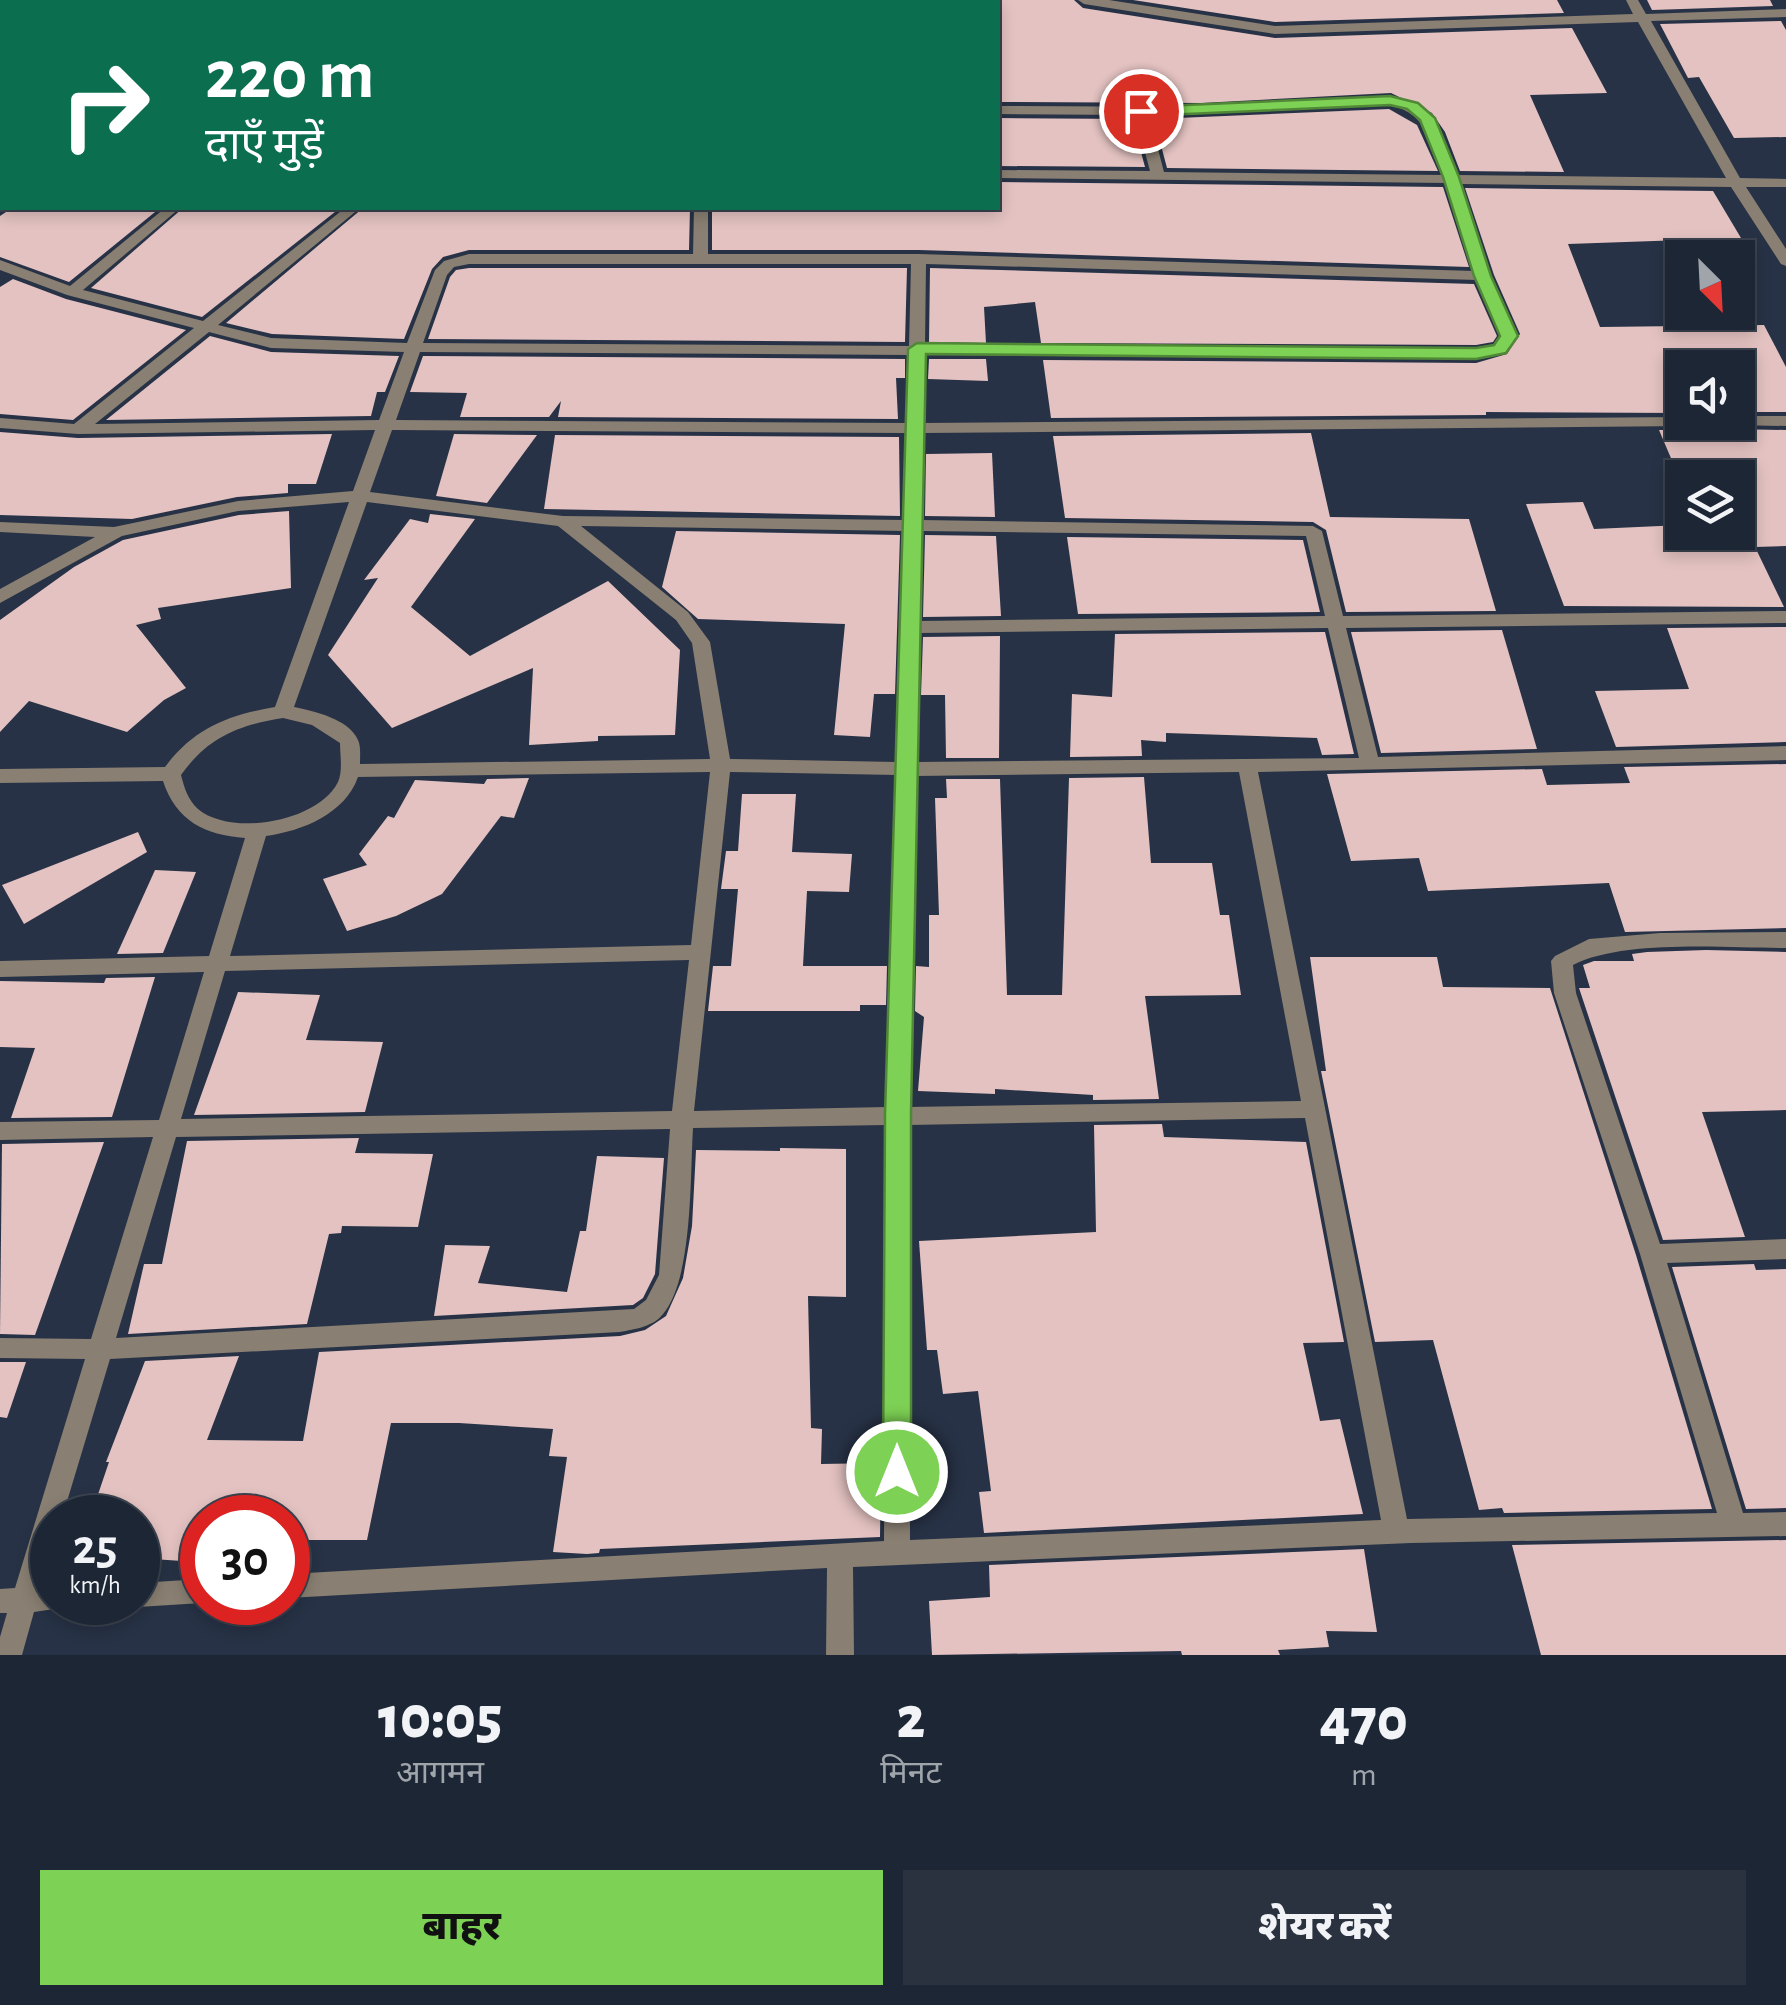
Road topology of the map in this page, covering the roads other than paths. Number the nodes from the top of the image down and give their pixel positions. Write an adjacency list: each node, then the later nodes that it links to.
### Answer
1 (1084, 0): 4 (street)
2 (1632, 0): 4 (street)
3 (1786, 12): 4 (street)
4 (1643, 19): 10 (street)
5 (1000, 110): 6 (street)
6 (1141, 111): 8 (street); 9 (street)
7 (1000, 174): 8 (street)
8 (1158, 175): 9 (street)
9 (1451, 177): 10 (street); 19 (street)
10 (1736, 183): 11 (street); 17 (street)
11 (1786, 183)
12 (171, 210): 20 (street)
13 (351, 210): 21 (street)
14 (701, 210): 16 (street)
15 (919, 259): 16 (street); 19 (street); 23 (street)
16 (700, 261): 22 (street)
17 (1786, 262)
18 (0, 264): 20 (street)
19 (1483, 276): 23 (street)
20 (72, 292): 21 (street)
21 (208, 325): 22 (street); 29 (street)
22 (410, 349): 23 (street); 28 (street)
23 (917, 349): 30 (street)
24 (1755, 421): 25 (street)
25 (1786, 421)
26 (1665, 422): 30 (street)
27 (0, 424): 29 (street)
28 (387, 425): 29 (street); 30 (street); 31 (street)
29 (78, 428)
30 (915, 430): 33 (street)
31 (361, 496): 32 (street); 35 (street); 40 (street)
32 (564, 522): 33 (street); 43 (street)
33 (914, 524): 38 (street); 39 (street)
34 (0, 527): 35 (street)
35 (116, 532): 36 (street)
36 (0, 597)
37 (1786, 617): 38 (street)
38 (1334, 624): 39 (street); 42 (street)
39 (910, 627): 45 (street)
40 (284, 712): 46 (street); 47 (street)
41 (1786, 754): 42 (street)
42 (1370, 764): 44 (street)
43 (721, 765): 45 (street); 46 (street); 51 (street)
44 (1247, 765): 45 (street); 54 (street)
45 (906, 769): 55 (street)
46 (351, 771): 49 (street)
47 (170, 774): 48 (street); 49 (street)
48 (0, 776)
49 (258, 831): 52 (street)
50 (1786, 940): 60 (street)
51 (700, 952): 52 (street); 56 (street)
52 (219, 962): 53 (street); 57 (street)
53 (0, 969)
54 (1314, 1109): 55 (street); 65 (street)
55 (898, 1114): 56 (street); 66 (street)
56 (682, 1121): 57 (street); 62 (street)
57 (169, 1129): 58 (street); 62 (street)
58 (0, 1131)
59 (1786, 1249): 60 (street)
60 (1652, 1254): 63 (street)
61 (0, 1348): 62 (street)
62 (102, 1349): 69 (street)
63 (1733, 1524): 64 (street); 65 (street)
64 (1786, 1524)
65 (1396, 1529): 66 (street)
66 (897, 1552): 67 (street)
67 (840, 1554): 68 (street); 71 (street)
68 (310, 1585)
69 (12, 1601): 70 (street)
70 (8, 1655)
71 (840, 1655)

